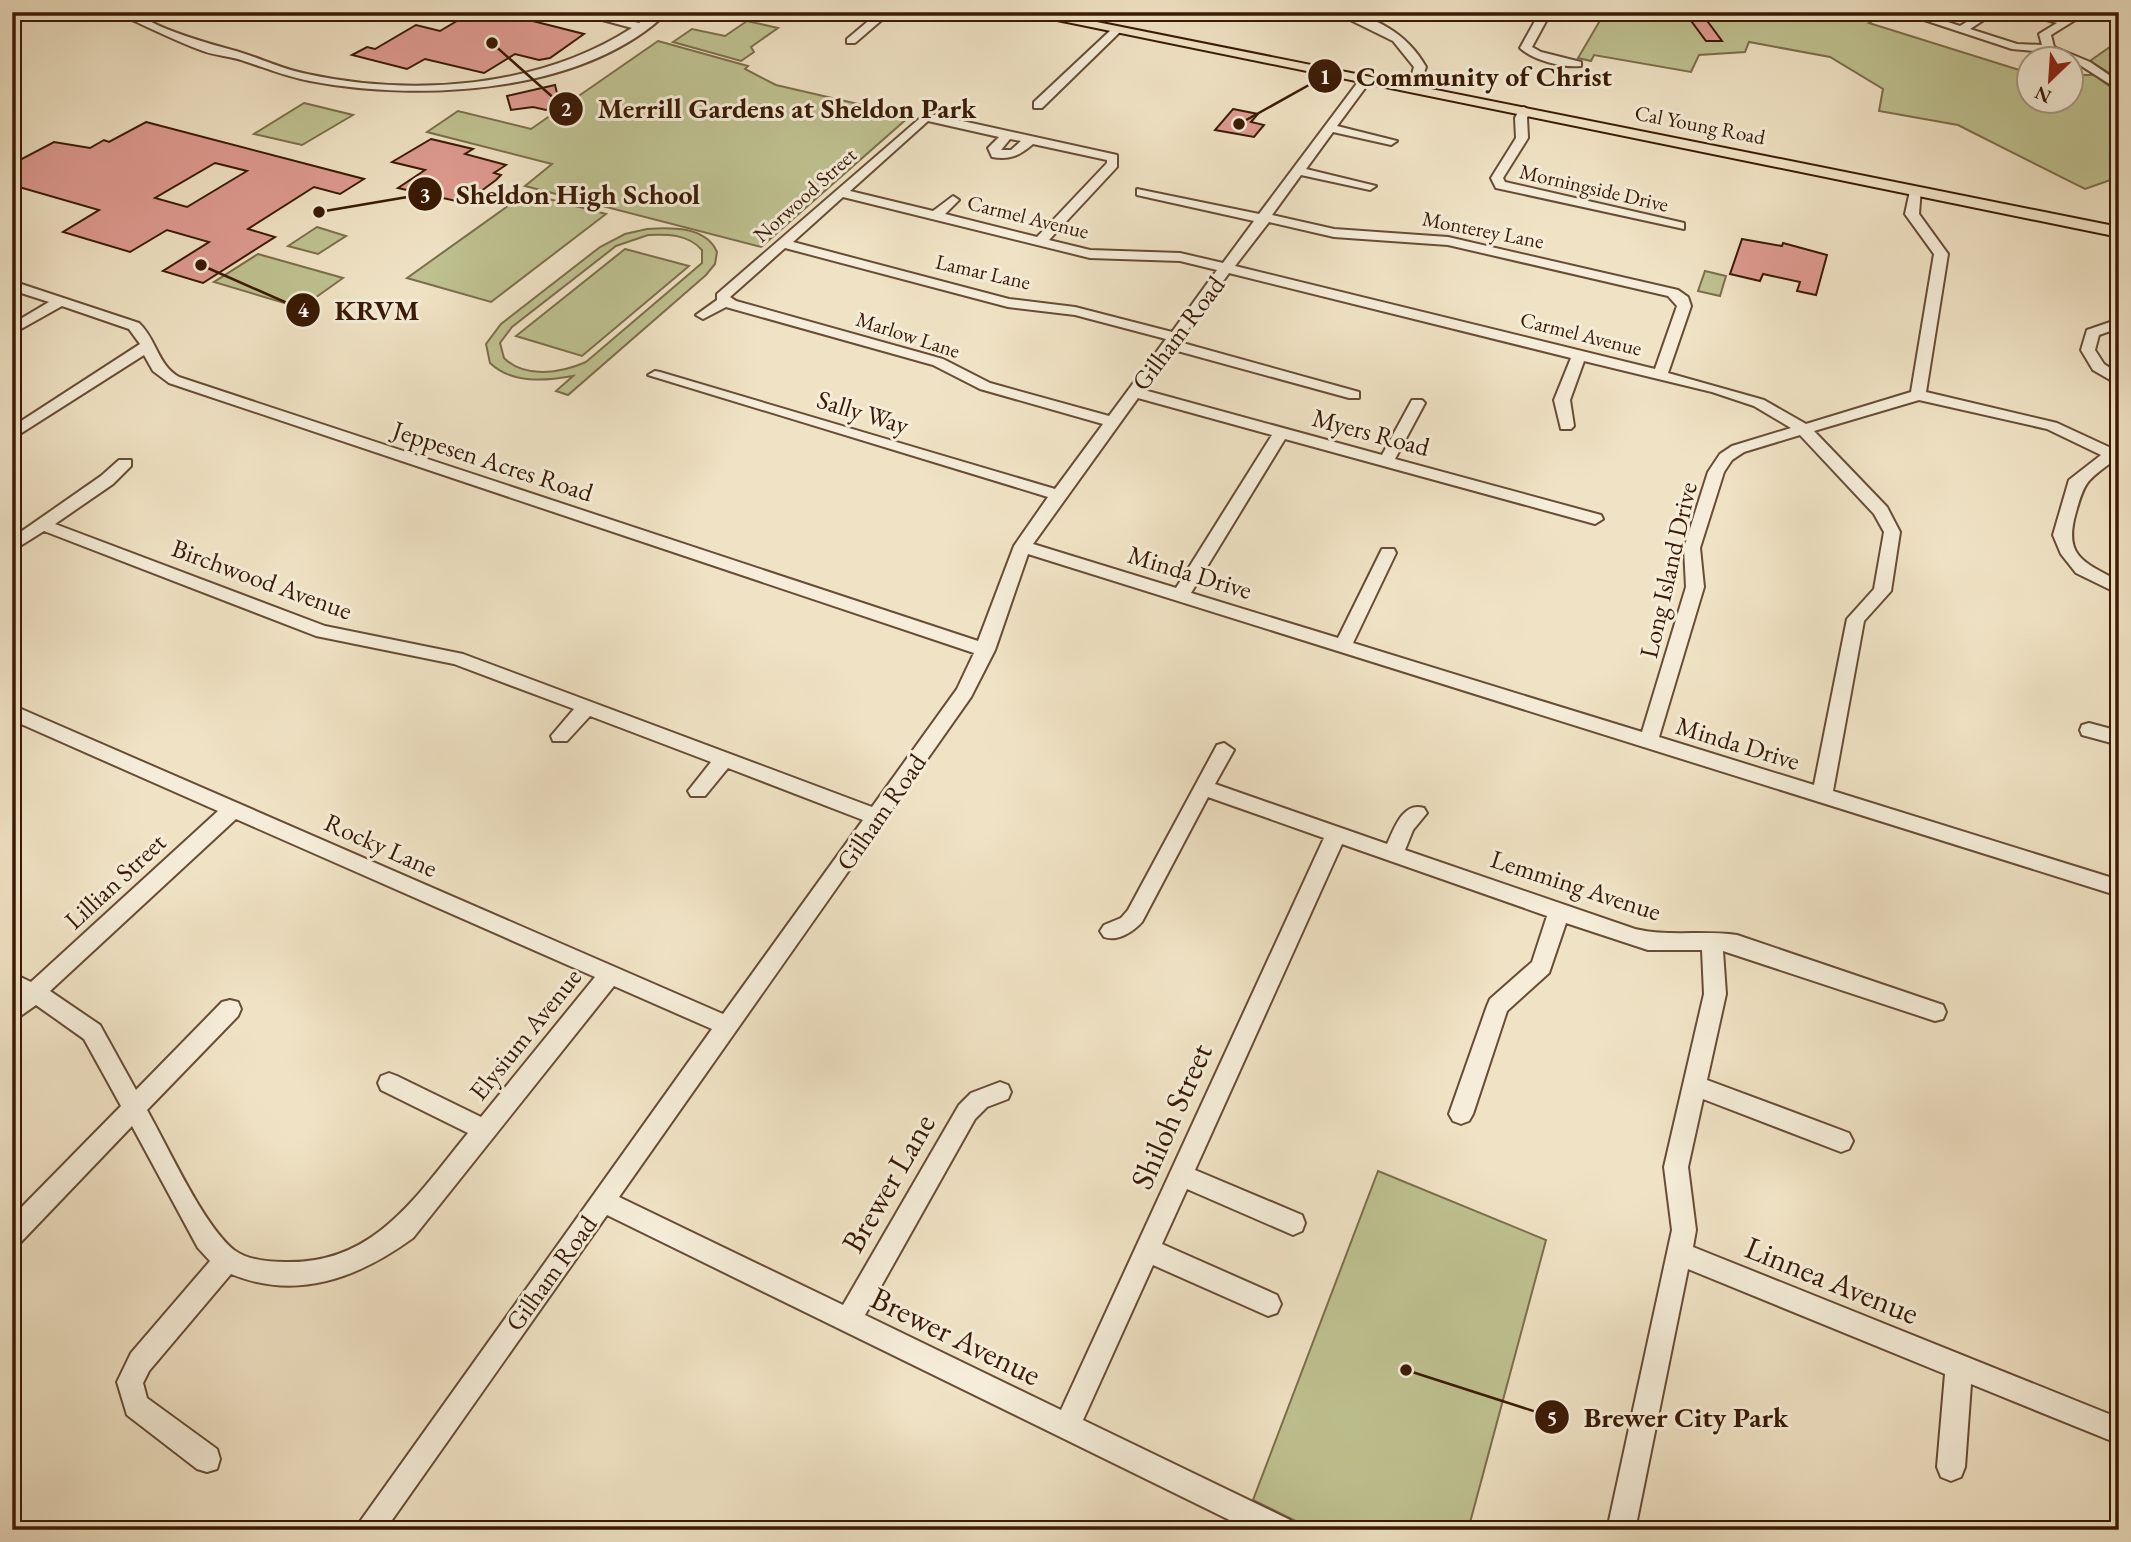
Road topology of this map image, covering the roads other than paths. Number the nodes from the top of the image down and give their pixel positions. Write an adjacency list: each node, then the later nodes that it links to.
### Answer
1 (578, 12): 14 (street)
2 (663, 12): 14 (street)
3 (886, 12): 16 (street)
4 (1025, 12): 13 (main road, Cal Young Road)
5 (1339, 12): 22 (street)
6 (1546, 12): 19 (street)
7 (1991, 12): 15 (street)
8 (2025, 12): 12 (street)
9 (2083, 12): 12 (street)
10 (131, 13): 14 (street)
11 (1908, 13): 15 (street)
12 (2067, 22): 18 (street)
13 (1122, 26): 21 (main road, Cal Young Road); 24 (street)
14 (642, 27)
15 (1960, 30): 17 (street)
16 (851, 41)
17 (2016, 46)
18 (2048, 46)
19 (1577, 64)
20 (2086, 64): 23 (street)
21 (1365, 79): 25 (main road, Cal Young Road); 26 (street, Gilham Road)
22 (1416, 81)
23 (2119, 87)
24 (1038, 105)
25 (1524, 111): 33 (main road, Cal Young Road); 38 (street, Morningside Drive)
26 (1329, 128): 29 (street); 30 (street, Gilham Road)
27 (1009, 134): 28 (street); 28 (street); 34 (street, Norwood Street)
28 (1031, 139): 40 (street)
29 (1391, 141)
30 (1299, 171): 31 (street); 37 (street, Gilham Road)
31 (1370, 186)
32 (1142, 191): 37 (street, Monterey Lane)
33 (1916, 191): 39 (main road, Cal Young Road); 57 (street)
34 (840, 192): 36 (street, Carmel Avenue); 41 (street, Norwood Street)
35 (953, 200): 36 (street, Carmel Avenue)
36 (936, 216): 40 (street, Carmel Avenue)
37 (1264, 218): 42 (street, Gilham Road); 52 (street, Monterey Lane)
38 (1679, 226)
39 (2119, 232)
40 (1040, 242): 42 (street, Carmel Avenue)
41 (782, 243): 45 (street, Norwood Street); 49 (street, Lamar Lane)
42 (1225, 269): 49 (street, Gilham Road); 51 (street, Carmel Avenue)
43 (12, 285): 44 (street, Jeppesen Acres Road)
44 (61, 301): 48 (street); 50 (street, Jeppesen Acres Road)
45 (727, 303): 46 (street, Norwood Street); 59 (street, Marlow Lane)
46 (703, 315)
47 (2119, 323): 54 (street)
48 (12, 330)
49 (1172, 340): 55 (street, Gilham Road); 56 (street, Lamar Lane)
50 (147, 346): 63 (street); 76 (street, Jeppesen Acres Road)
51 (1579, 356): 52 (street, Carmel Avenue); 60 (street)
52 (1660, 375): 61 (street, Carmel Avenue)
53 (655, 376): 67 (street, Sally Way)
54 (2119, 381)
55 (1134, 392): 59 (street, Gilham Road); 62 (street, Myers Road)
56 (1354, 395)
57 (1919, 395): 61 (street, Long Island Drive); 64 (street)
58 (1417, 403): 65 (street)
59 (1112, 422): 67 (street, Gilham Road)
60 (1566, 426)
61 (1801, 428): 82 (street, Long Island Drive); 87 (street, Carmel Avenue)
62 (1281, 433): 65 (street, Myers Road); 74 (street)
63 (12, 435)
64 (2116, 454): 73 (street)
65 (1386, 461): 68 (street, Myers Road)
66 (125, 463): 69 (street)
67 (1058, 495): 71 (street, Gilham Road)
68 (1595, 519)
69 (43, 525): 70 (street); 77 (street, Birchwood Avenue)
70 (12, 546)
71 (1023, 547): 74 (street, Minda Drive); 76 (street, Gilham Road)
72 (1388, 553): 75 (street)
73 (2119, 589)
74 (1180, 596): 75 (street, Minda Drive)
75 (1343, 646): 82 (street, Minda Drive)
76 (986, 650): 90 (street, Gilham Road)
77 (586, 708): 80 (street); 84 (street, Birchwood Avenue)
78 (12, 712): 88 (street, Rocky Lane)
79 (2089, 730): 81 (street)
80 (560, 736)
81 (2119, 738)
82 (1648, 742): 87 (street, Minda Drive)
83 (1224, 750): 85 (street)
84 (725, 759): 86 (street); 90 (street, Birchwood Avenue)
85 (1204, 788): 91 (street, Lemming Avenue); 95 (street)
86 (698, 791)
87 (1822, 796): 93 (street, Minda Drive)
88 (233, 809): 97 (street, Rocky Lane); 99 (street, Lillian Street)
89 (1417, 813): 92 (street)
90 (877, 817): 103 (street, Gilham Road)
91 (1336, 834): 92 (street, Lemming Avenue); 111 (street, Shiloh Street)
92 (1393, 854): 94 (street, Lemming Avenue)
93 (2119, 888)
94 (1559, 911): 96 (street, Lemming Avenue); 108 (street)
95 (1111, 931)
96 (1711, 940): 101 (street, Lemming Avenue); 105 (street)
97 (610, 975): 103 (street, Rocky Lane); 109 (street, Elysium Avenue)
98 (12, 982): 99 (street, Elysium Avenue)
99 (34, 993): 102 (street, Lillian Street); 107 (street, Elysium Avenue)
100 (230, 1009): 107 (street)
101 (1935, 1012)
102 (12, 1013)
103 (728, 1026): 112 (street, Gilham Road)
104 (389, 1083): 109 (street, Elysium Avenue)
105 (1695, 1086): 110 (street); 116 (street)
106 (1000, 1091): 119 (street, Brewer Lane)
107 (135, 1107): 114 (street); 117 (street, Elysium Avenue)
108 (1461, 1114)
109 (485, 1130): 117 (street, Elysium Avenue)
110 (1841, 1141)
111 (1181, 1175): 113 (street); 115 (street, Shiloh Street)
112 (603, 1201): 119 (street, Brewer Avenue); 125 (street, Gilham Road)
113 (1293, 1223)
114 (12, 1234)
115 (1147, 1250): 118 (street); 121 (street, Shiloh Street)
116 (1680, 1254): 120 (street, Linnea Avenue); 127 (street)
117 (227, 1261): 123 (street)
118 (1268, 1304)
119 (848, 1321): 121 (street, Brewer Avenue)
120 (1959, 1367): 122 (street, Linnea Avenue); 124 (street)
121 (1067, 1426): 126 (street, Brewer Avenue)
122 (2119, 1431)
123 (208, 1459)
124 (1951, 1467)
125 (368, 1530)
126 (1280, 1530)
127 (1621, 1530)

